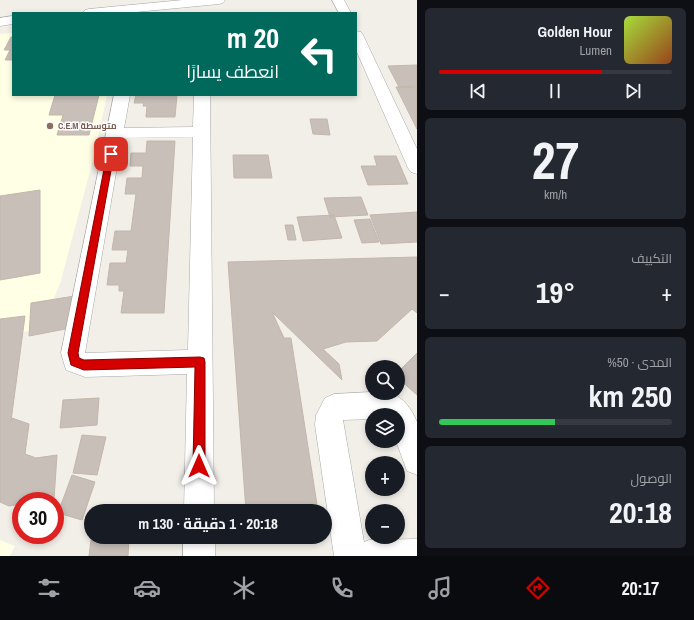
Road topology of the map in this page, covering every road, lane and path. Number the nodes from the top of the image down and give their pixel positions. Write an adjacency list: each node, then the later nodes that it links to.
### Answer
1 (219, 0): 3 (street)
2 (338, 0): 4 (street)
3 (99, 12)
4 (344, 12)
5 (12, 20): 6 (street)
6 (0, 22)
7 (357, 37): 12 (street)
8 (122, 96): 11 (street)
9 (202, 96): 10 (street)
10 (202, 132): 11 (street); 13 (street)
11 (115, 133): 13 (street)
12 (417, 168)
13 (200, 362): 17 (street)
14 (389, 408): 21 (street)
15 (405, 426): 16 (street)
16 (417, 461)
17 (199, 504)
18 (199, 544): 20 (street)
19 (417, 555): 22 (street)
20 (199, 556)
21 (350, 556)
22 (369, 556)

